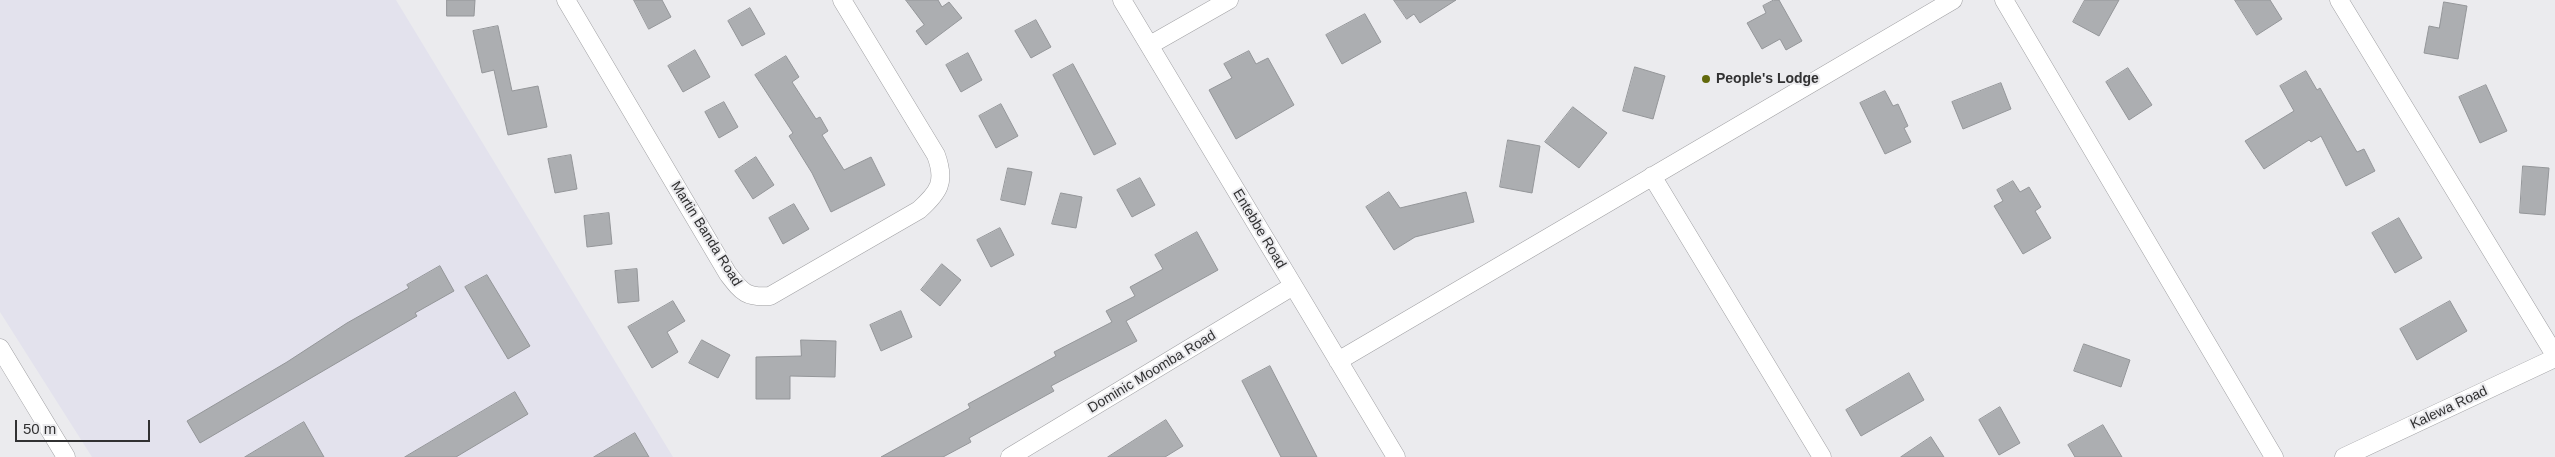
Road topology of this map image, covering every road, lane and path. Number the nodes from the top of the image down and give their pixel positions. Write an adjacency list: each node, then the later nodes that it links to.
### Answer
1 (566, 0): 2 (street, Martin Banda Road)
2 (842, 0)
3 (1122, 0): 8 (street, Entebbe Road)
4 (1229, 0): 8 (street)
5 (1953, 0): 9 (street)
6 (2004, 0): 18 (street)
7 (2339, 0): 12 (street)
8 (1150, 45): 10 (street, Entebbe Road)
9 (1652, 176): 13 (street); 17 (street)
10 (1293, 286): 13 (street, Entebbe Road); 15 (street, Dominic Moomba Road)
11 (0, 348): 14 (street)
12 (2555, 356): 19 (street, Kalewa Road)
13 (1338, 361): 16 (street, Entebbe Road)
14 (66, 457)
15 (1010, 457)
16 (1396, 457)
17 (1822, 457)
18 (2274, 457)
19 (2344, 457)

